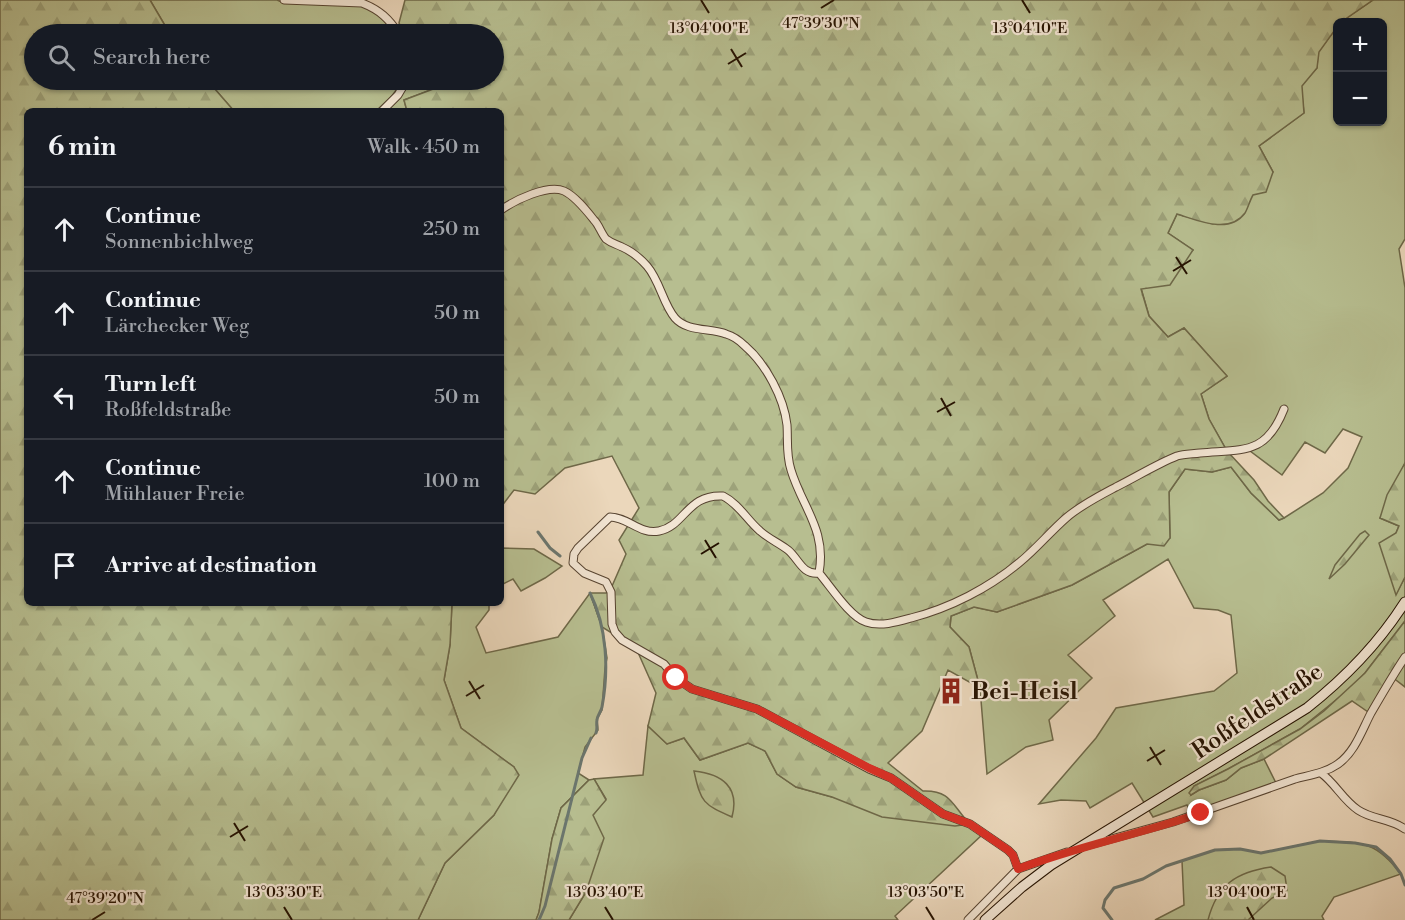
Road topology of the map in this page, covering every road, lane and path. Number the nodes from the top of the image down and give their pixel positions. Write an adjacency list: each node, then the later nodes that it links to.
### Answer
1 (284, 0): 2 (street)
2 (392, 24)
3 (401, 90): 4 (street)
4 (384, 108)
5 (504, 208): 7 (street)
6 (1284, 409): 7 (street)
7 (819, 573): 13 (street)
8 (1405, 602): 12 (main road, Roßfeldstraße)
9 (1405, 657): 10 (street)
10 (1321, 773): 11 (street); 12 (street)
11 (1405, 829)
12 (1079, 848): 13 (street, Roßfeldstraße); 15 (main road, Roßfeldstraße)
13 (1018, 869): 14 (street, Roßfeldstraße)
14 (968, 920)
15 (985, 920)

